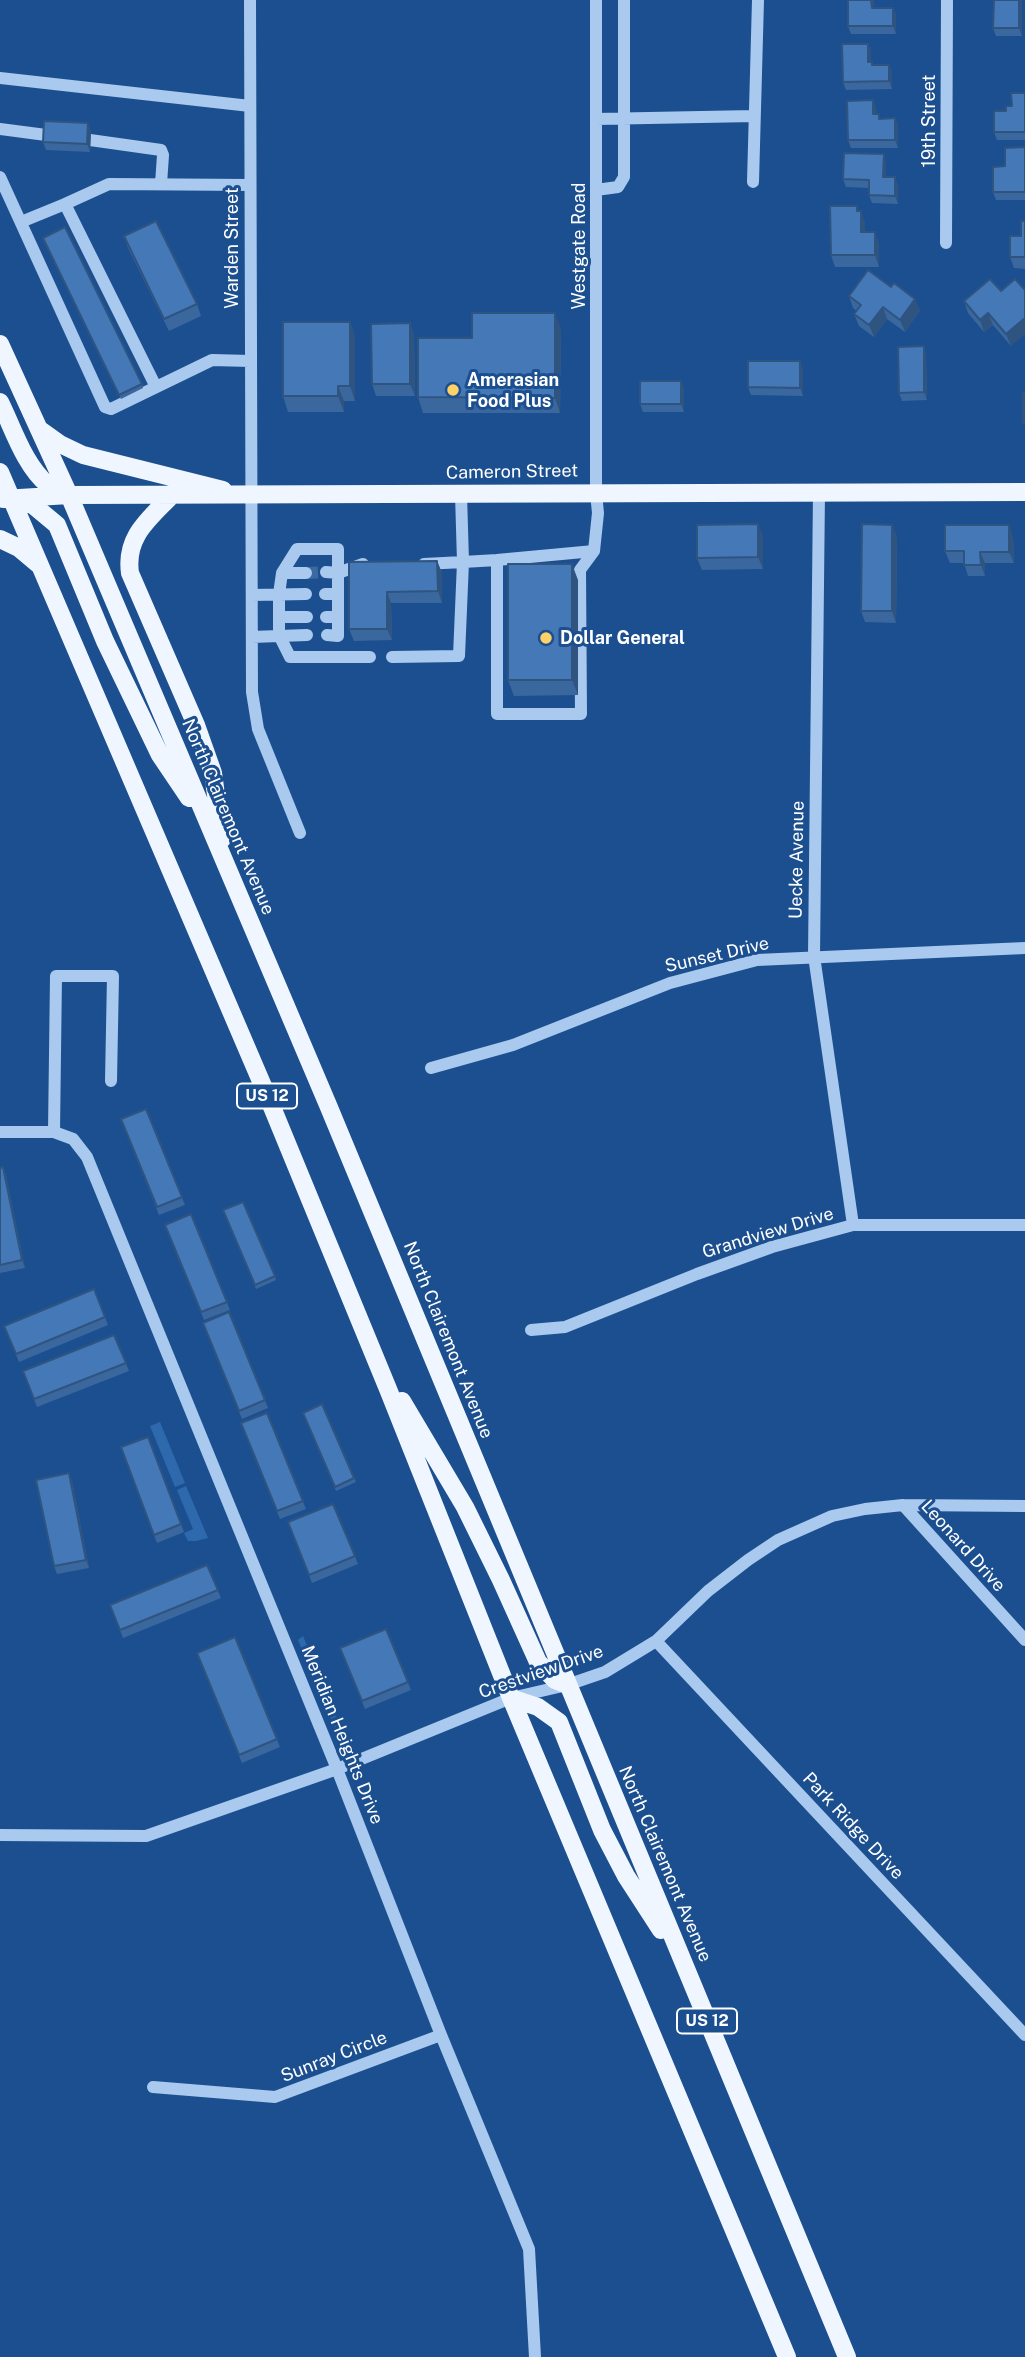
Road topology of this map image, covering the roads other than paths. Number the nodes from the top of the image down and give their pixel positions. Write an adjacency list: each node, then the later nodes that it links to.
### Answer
1 (250, 0): 7 (street, Warden Street)
2 (596, 0): 10 (street, Westgate Road)
3 (624, 0): 9 (street)
4 (758, 0): 8 (street)
5 (947, 0): 21 (street, 19th Street)
6 (0, 78): 7 (street)
7 (250, 106): 17 (street, Warden Street)
8 (754, 117): 9 (street); 15 (street)
9 (625, 118): 10 (street); 18 (street)
10 (596, 119): 18 (street, Westgate Road)
11 (0, 129): 12 (street)
12 (46, 135)
13 (90, 140): 16 (street)
14 (0, 177): 20 (street)
15 (754, 182)
16 (161, 184): 17 (street); 19 (street)
17 (250, 186): 23 (street, Warden Street)
18 (596, 190): 30 (street, Westgate Road)
19 (65, 204): 20 (street); 24 (street)
20 (21, 222): 24 (street)
21 (946, 243)
22 (0, 344): 26 (main road, North Clairemont Avenue / US 12)
23 (250, 361): 24 (street); 34 (street, Warden Street)
24 (156, 387)
25 (0, 402): 32 (main road)
26 (39, 429): 32 (main road, North Clairemont Avenue / US 12); 34 (main road)
27 (0, 472): 35 (main road, US 12)
28 (819, 492): 29 (main road, Cameron Street); 30 (main road, Cameron Street); 61 (street, Uecke Avenue)
29 (1025, 492)
30 (596, 493): 31 (main road, Cameron Street); 37 (street, Westgate Road)
31 (461, 494): 34 (main road, Cameron Street); 39 (street)
32 (69, 495): 33 (main road, Cameron Street); 35 (main road, Cameron Street); 57 (main road, North Clairemont Avenue / US 12)
33 (172, 496): 34 (main road, Cameron Street); 59 (main road)
34 (250, 496): 48 (street, Warden Street)
35 (6, 499): 42 (main road, US 12); 57 (main road)
36 (0, 539): 42 (main road)
37 (594, 551): 38 (street); 38 (street, Westgate Road)
38 (497, 560): 39 (street)
39 (463, 562): 41 (street); 55 (street)
40 (373, 564): 43 (street)
41 (410, 564)
42 (41, 567): 69 (main road, US 12)
43 (332, 572): 44 (street); 56 (street)
44 (282, 573): 45 (street); 46 (street)
45 (306, 573)
46 (279, 594): 47 (street); 48 (street); 49 (street)
47 (306, 594)
48 (252, 595): 53 (street, Warden Street)
49 (279, 617): 50 (street); 51 (street)
50 (307, 617)
51 (279, 635): 52 (street); 53 (street); 56 (street)
52 (307, 635)
53 (252, 637): 58 (street, Warden Street)
54 (370, 657): 56 (street)
55 (392, 657)
56 (338, 658)
57 (211, 831): 59 (main road, North Clairemont Avenue / US 12)
58 (300, 834)
59 (225, 863): 74 (main road, North Clairemont Avenue / US 12)
60 (1025, 948): 61 (street, Sunset Drive)
61 (814, 956): 62 (street, Sunset Drive); 66 (street, Uecke Avenue)
62 (431, 1068)
63 (111, 1081): 65 (street)
64 (0, 1132): 65 (street)
65 (54, 1132): 76 (street, Meridian Heights Drive)
66 (853, 1225): 67 (street, Grandview Drive); 68 (street, Grandview Drive)
67 (1025, 1225)
68 (531, 1330)
69 (377, 1361): 74 (main road); 75 (main road, US 12)
70 (903, 1505): 71 (street, Crestview Drive); 72 (street, Leonard Drive); 73 (street, Crestview Drive)
71 (1025, 1506)
72 (1025, 1640)
73 (656, 1641): 74 (street, Crestview Drive); 80 (street, Park Ridge Drive)
74 (567, 1685): 75 (street, Crestview Drive); 78 (main road, North Clairemont Avenue / US 12)
75 (511, 1698): 76 (street, Crestview Drive); 78 (main road); 83 (main road, US 12)
76 (337, 1769): 77 (street, Crestview Drive); 79 (street, Meridian Heights Drive)
77 (0, 1835)
78 (686, 1969): 84 (main road, North Clairemont Avenue / US 12)
79 (441, 2035): 81 (street, Sunray Circle); 82 (street, Meridian Heights Drive)
80 (1025, 2035)
81 (153, 2087)
82 (535, 2357)
83 (788, 2357)
84 (847, 2357)

